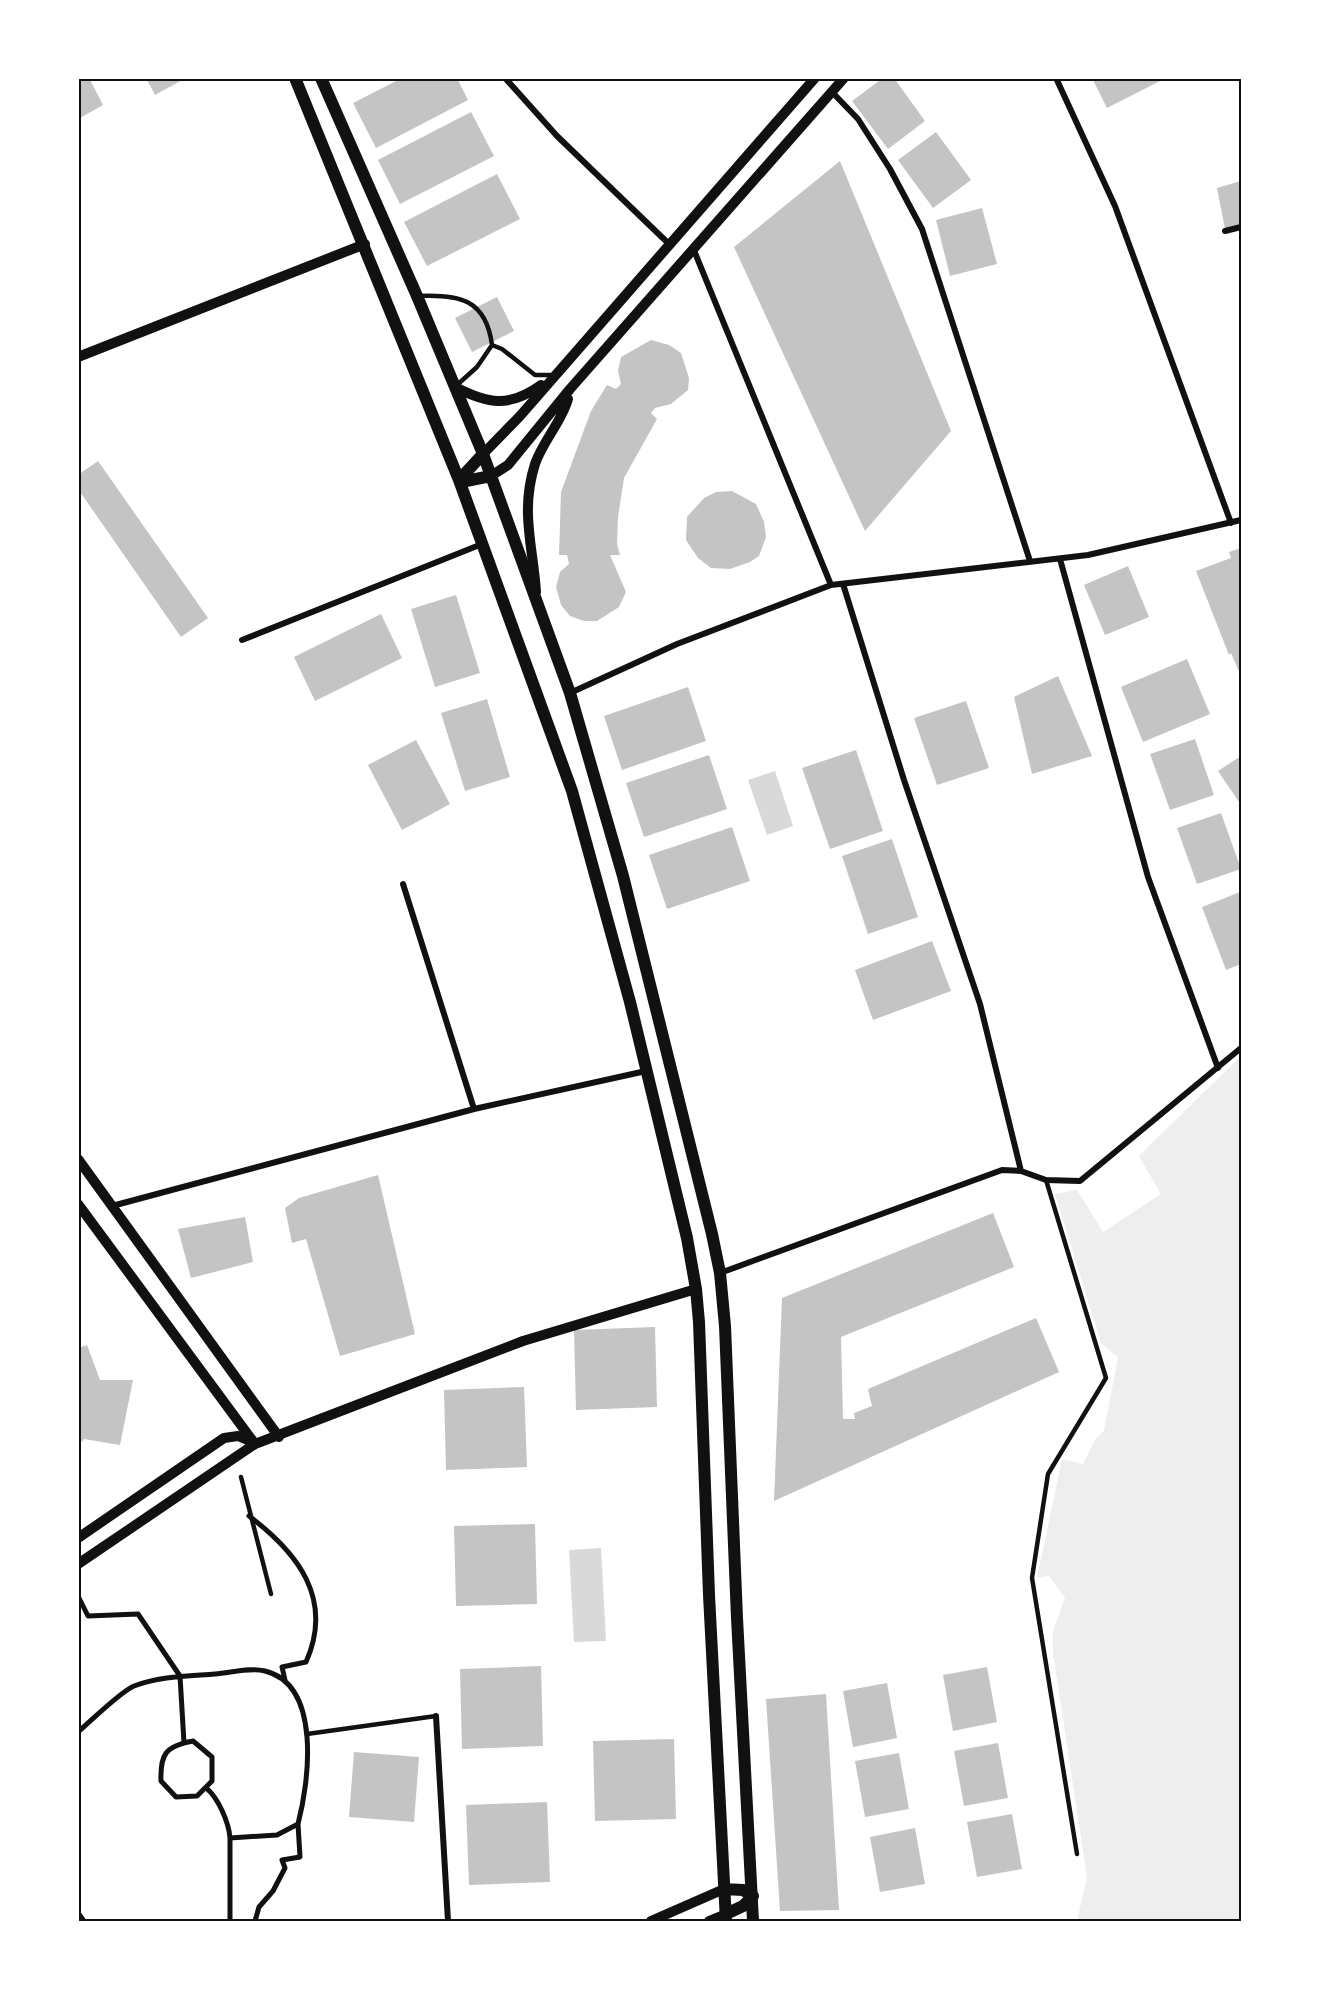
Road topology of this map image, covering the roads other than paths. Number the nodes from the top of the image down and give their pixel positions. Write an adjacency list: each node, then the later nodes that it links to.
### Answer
1 (295, 78): 10 (main road)
2 (321, 78): 13 (main road)
3 (506, 78): 11 (street)
4 (815, 78): 11 (street)
5 (844, 78): 7 (street)
6 (1056, 78): 23 (street)
7 (832, 92): 12 (street); 26 (street)
8 (1241, 227): 9 (street)
9 (1225, 231)
10 (365, 244): 15 (street); 21 (main road)
11 (669, 244): 16 (street)
12 (693, 248): 18 (street); 28 (street)
13 (417, 296): 14 (lane); 17 (main road)
14 (492, 345): 16 (lane); 17 (lane)
15 (78, 357)
16 (556, 375): 17 (street); 19 (street)
17 (455, 387): 19 (main road)
18 (570, 389): 20 (street); 29 (street)
19 (483, 454): 20 (main road); 21 (main road)
20 (491, 476): 21 (main road); 29 (main road)
21 (459, 480): 24 (main road)
22 (1241, 520): 23 (street)
23 (1231, 523): 25 (street)
24 (482, 543): 30 (street); 35 (main road)
25 (1060, 559): 26 (street); 34 (street)
26 (1030, 561): 27 (street)
27 (843, 584): 28 (street); 38 (street)
28 (831, 585): 31 (street)
29 (536, 607): 31 (main road)
30 (242, 640)
31 (570, 693): 42 (main road)
32 (403, 884): 36 (street)
33 (1241, 1048): 34 (street)
34 (1218, 1068): 39 (street)
35 (647, 1071): 36 (street); 43 (main road)
36 (474, 1109): 41 (street)
37 (78, 1160): 41 (street)
38 (1021, 1171): 39 (street); 42 (street)
39 (1046, 1180): 61 (lane)
40 (78, 1204): 45 (street)
41 (112, 1206): 44 (street)
42 (720, 1273): 63 (main road)
43 (696, 1289): 44 (street); 62 (main road)
44 (279, 1437): 45 (street)
45 (255, 1444): 48 (street); 49 (street)
46 (241, 1477): 47 (lane)
47 (249, 1516): 50 (lane); 53 (street)
48 (78, 1538)
49 (78, 1564)
50 (271, 1594)
51 (78, 1596): 52 (street)
52 (180, 1676): 53 (street); 55 (street); 57 (street)
53 (285, 1680): 56 (street)
54 (436, 1716): 56 (lane); 69 (street)
55 (78, 1732)
56 (307, 1734): 59 (street)
57 (184, 1743): 58 (street); 58 (street)
58 (206, 1788): 60 (street)
59 (298, 1824): 60 (street); 68 (street)
60 (230, 1838): 67 (street)
61 (1077, 1854)
62 (724, 1889): 63 (main road); 65 (main road); 70 (street)
63 (753, 1896): 65 (main road); 72 (main road)
64 (78, 1913): 66 (street)
65 (726, 1918): 71 (street)
66 (84, 1921)
67 (230, 1921)
68 (255, 1921)
69 (448, 1921)
70 (651, 1921)
71 (709, 1921)
72 (753, 1921)

